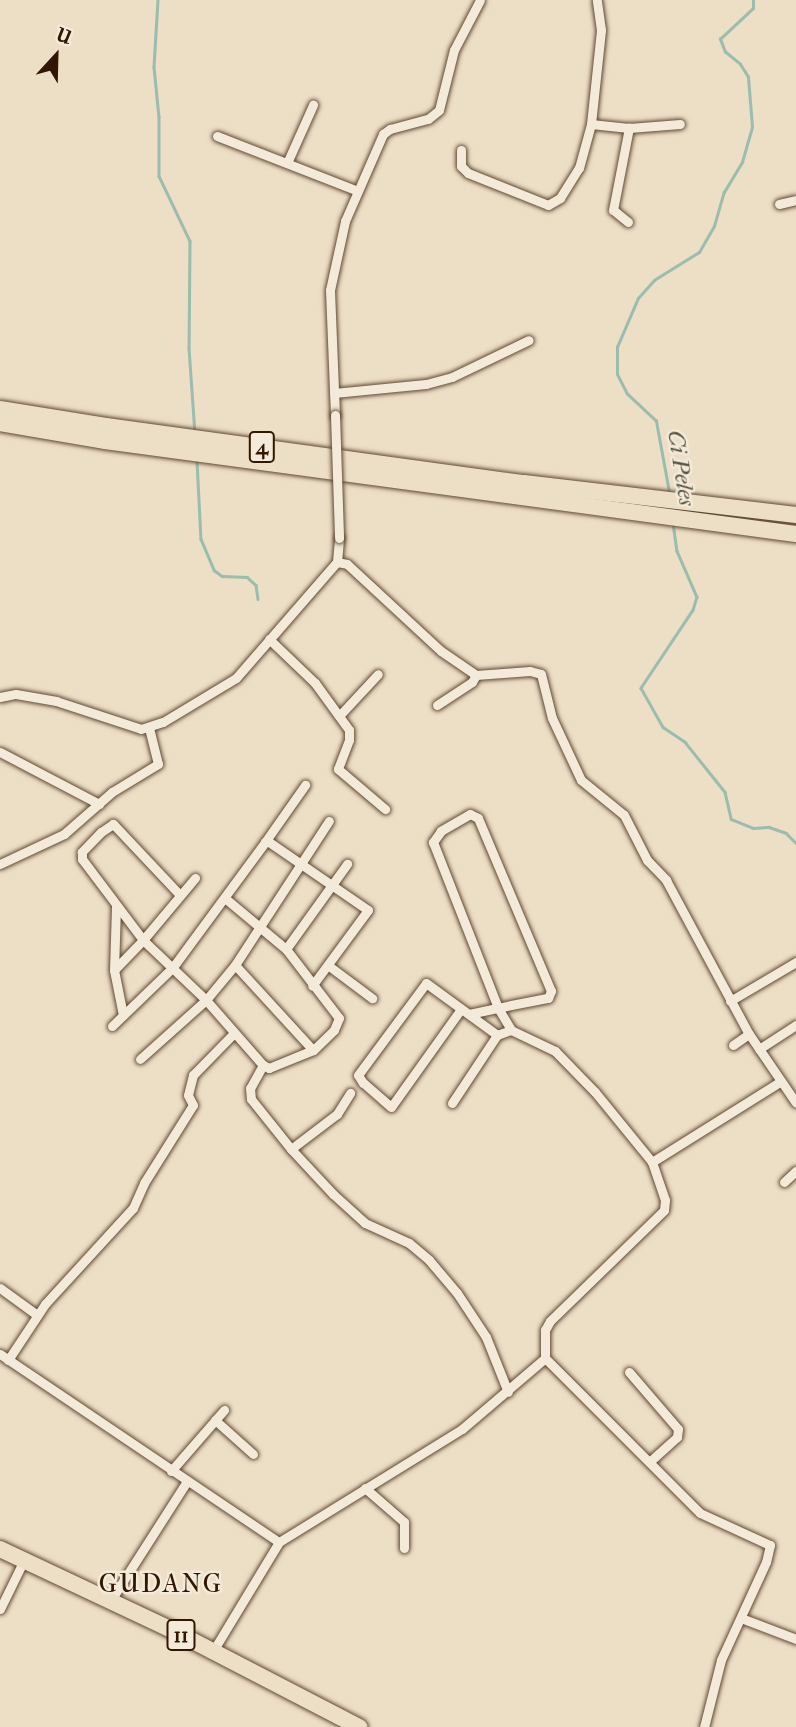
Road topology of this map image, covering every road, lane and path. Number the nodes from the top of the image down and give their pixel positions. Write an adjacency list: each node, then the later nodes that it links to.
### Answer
1 (597, 0): 4 (street)
2 (474, 3): 10 (street)
3 (313, 105): 9 (street)
4 (591, 124): 6 (street); 8 (street)
5 (680, 124): 6 (street)
6 (629, 128): 13 (street)
7 (217, 136): 9 (street)
8 (461, 150)
9 (288, 163): 10 (street)
10 (358, 191): 15 (street)
11 (796, 200): 12 (street)
12 (779, 204)
13 (628, 222)
14 (529, 340): 15 (street)
15 (334, 393): 21 (street, bridge)
16 (0, 408): 18 (highway, 4)
17 (0, 423): 18 (highway, 4)
18 (524, 491): 19 (highway, 4); 20 (highway, 4)
19 (796, 515)
20 (796, 534)
21 (337, 562): 22 (street); 24 (street)
22 (269, 639): 27 (street); 28 (street)
23 (378, 674): 27 (street)
24 (476, 675): 26 (street); 54 (street)
25 (0, 698): 28 (street)
26 (437, 705)
27 (339, 716): 32 (street)
28 (149, 727): 31 (street)
29 (0, 752): 31 (street)
30 (305, 785): 34 (street)
31 (100, 804): 36 (street)
32 (385, 809)
33 (329, 821): 35 (street)
34 (265, 842): 35 (street); 41 (street)
35 (299, 863): 39 (street); 43 (street)
36 (0, 864)
37 (347, 864): 39 (street)
38 (195, 878): 40 (street)
39 (332, 887): 45 (street); 49 (street)
40 (180, 895): 42 (street); 44 (street)
41 (226, 899): 43 (street); 48 (street)
42 (116, 907): 44 (street); 50 (street)
43 (258, 925): 45 (street); 47 (street)
44 (143, 940): 48 (street); 50 (street)
45 (286, 949): 51 (street)
46 (796, 962): 54 (street)
47 (235, 965): 53 (street); 66 (street)
48 (173, 967): 53 (street); 57 (street)
49 (329, 967): 51 (street); 52 (street)
50 (114, 970): 57 (street)
51 (312, 986): 66 (street)
52 (372, 998)
53 (206, 1000): 61 (street); 67 (street)
54 (730, 1001): 62 (street)
55 (498, 1008): 55 (street); 56 (street); 60 (street)
56 (465, 1012): 56 (street); 63 (street)
57 (123, 1015): 58 (street)
58 (112, 1026)
59 (796, 1026): 65 (street)
60 (510, 1030): 63 (street); 74 (street)
61 (234, 1033): 68 (street); 78 (street)
62 (749, 1034): 64 (street); 65 (street)
63 (497, 1035): 71 (street)
64 (733, 1045)
65 (759, 1049): 69 (street)
66 (313, 1050): 68 (street)
67 (140, 1059)
68 (263, 1065): 73 (street)
69 (781, 1081): 72 (street); 74 (street)
70 (350, 1093): 73 (street)
71 (452, 1103)
72 (796, 1103)
73 (291, 1149): 82 (street)
74 (652, 1162): 80 (street)
75 (796, 1171): 76 (street)
76 (784, 1182)
77 (0, 1288): 78 (street)
78 (37, 1315): 79 (street)
79 (4, 1357): 87 (street)
80 (545, 1357): 82 (street); 86 (street)
81 (629, 1373): 86 (street)
82 (508, 1392): 89 (street)
83 (224, 1410): 84 (street)
84 (215, 1420): 85 (street); 87 (street)
85 (253, 1454)
86 (650, 1461): 96 (street)
87 (171, 1471): 88 (street)
88 (187, 1481): 90 (street); 94 (street)
89 (365, 1488): 90 (street); 91 (street)
90 (279, 1542): 98 (street)
91 (404, 1548)
92 (0, 1549): 93 (highway, 11)
93 (24, 1560): 94 (highway, 11); 95 (street)
94 (111, 1601): 98 (highway, 11)
95 (0, 1608)
96 (741, 1618): 97 (street); 100 (street)
97 (796, 1639)
98 (213, 1651): 99 (highway, 11)
99 (359, 1727)
100 (704, 1727)

